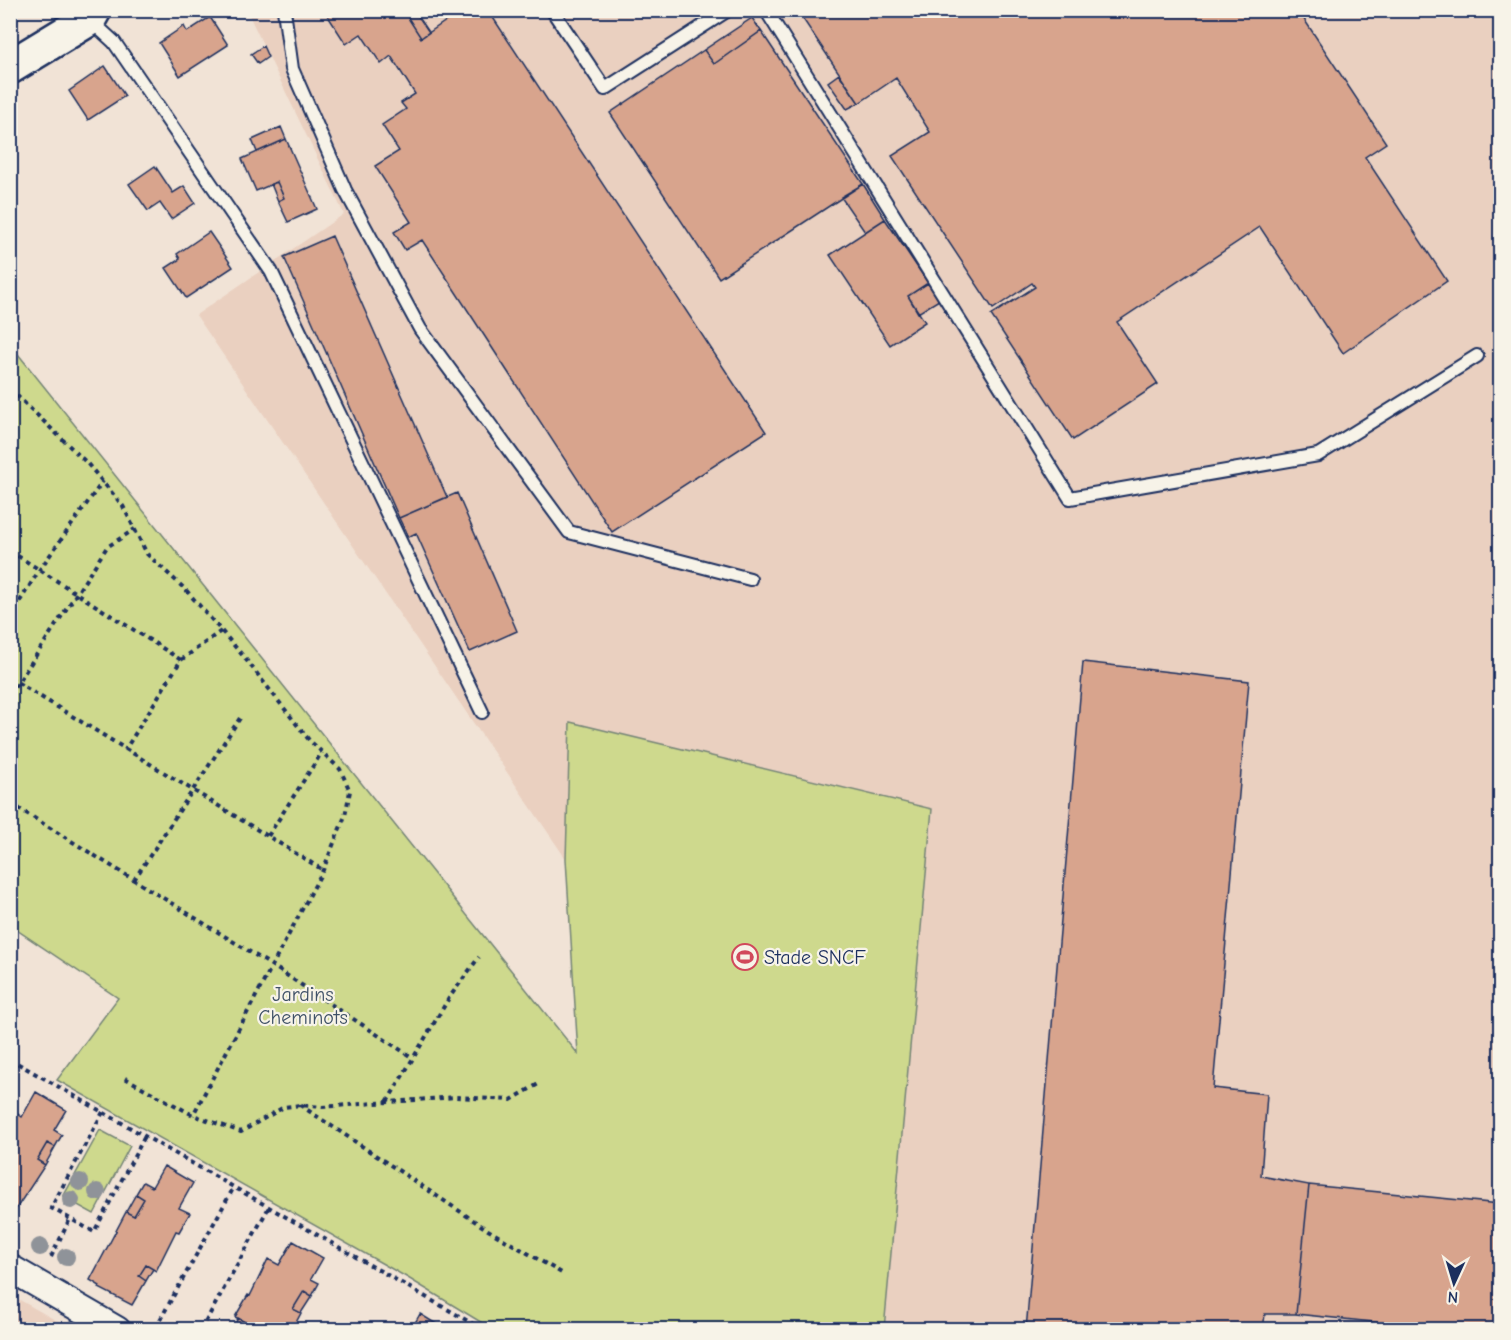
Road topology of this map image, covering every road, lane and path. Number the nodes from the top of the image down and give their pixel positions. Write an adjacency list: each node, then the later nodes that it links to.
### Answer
1 (284, 10): 13 (lane)
2 (552, 10): 3 (lane)
3 (728, 10)
4 (766, 10): 7 (lane)
5 (76, 19): 6 (street); 21 (lane)
6 (10, 67)
7 (1478, 356)
8 (10, 389): 9 (path)
9 (103, 481): 10 (path); 12 (path)
10 (135, 529): 14 (path); 16 (path)
11 (10, 551): 12 (path)
12 (40, 569): 14 (path); 15 (path)
13 (750, 579)
14 (77, 593): 17 (path); 19 (path)
15 (10, 617)
16 (221, 630): 17 (path); 24 (path)
17 (181, 660): 23 (path)
18 (10, 678): 19 (path)
19 (18, 683): 20 (path); 23 (path)
20 (10, 695)
21 (482, 712)
22 (240, 718): 25 (path)
23 (124, 750): 25 (path)
24 (322, 752): 27 (path); 28 (path)
25 (193, 791): 27 (path); 29 (path)
26 (10, 803): 29 (path)
27 (268, 836): 28 (path)
28 (323, 870): 31 (path)
29 (134, 880): 31 (path)
30 (478, 957): 32 (path)
31 (271, 965): 32 (path); 39 (path)
32 (413, 1058): 36 (path)
33 (10, 1059): 38 (path)
34 (125, 1078): 39 (path)
35 (540, 1083): 36 (path)
36 (387, 1102): 37 (path)
37 (300, 1105): 39 (path); 46 (path)
38 (103, 1112): 40 (path); 43 (path)
39 (193, 1115)
40 (145, 1136): 41 (path); 43 (path)
41 (234, 1187): 42 (path); 47 (path)
42 (269, 1207): 48 (path); 50 (path)
43 (70, 1219): 44 (path)
44 (51, 1257)
45 (10, 1268): 49 (street)
46 (565, 1275)
47 (160, 1320)
48 (473, 1324)
49 (117, 1329)
50 (201, 1329)

